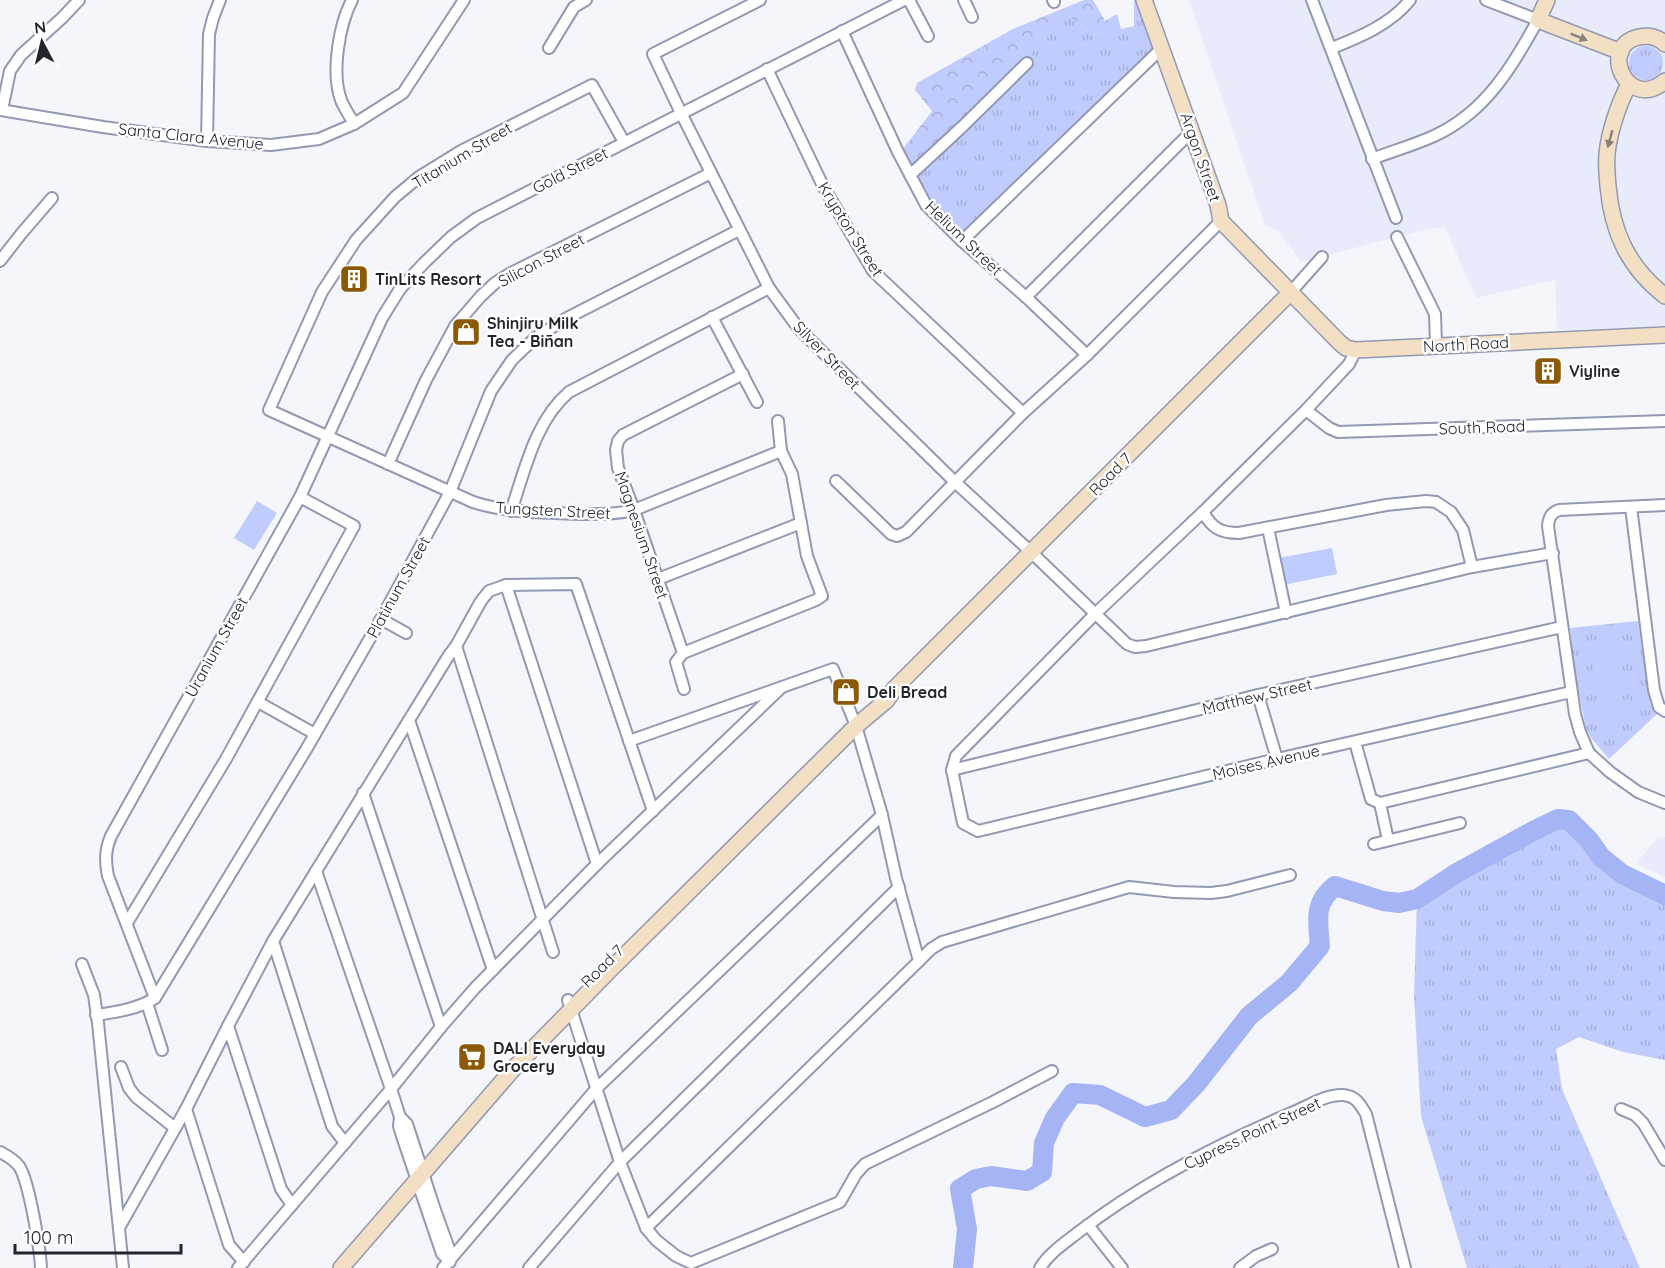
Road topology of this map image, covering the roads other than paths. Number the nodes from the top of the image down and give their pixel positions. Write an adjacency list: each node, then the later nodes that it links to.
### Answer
1 (79, 0): 29 (street)
2 (220, 0): 33 (street)
3 (352, 0): 31 (street)
4 (464, 0): 31 (street, Santa Clara Avenue)
5 (586, 0): 15 (street)
6 (760, 0): 30 (street)
7 (909, 0): 19 (street)
8 (964, 0): 16 (street)
9 (1144, 0): 22 (street, Argon Street)
10 (1312, 0): 23 (street)
11 (1410, 0): 23 (street)
12 (1486, 0): 17 (street)
13 (1546, 0): 17 (street)
14 (897, 2): 18 (street, Gold Street)
15 (575, 3): 21 (street)
16 (972, 17)
17 (1538, 20): 24 (street, one-way to 24); 35 (street)
18 (842, 31): 26 (street, Gold Street); 37 (street, Helium Street)
19 (928, 36)
20 (1664, 39): 24 (street)
21 (549, 48)
22 (1162, 48): 32 (street, Argon Street); 43 (street)
23 (1332, 48): 35 (street)
24 (1621, 52): 28 (street)
25 (1027, 63): 37 (street)
26 (767, 69): 30 (street, Gold Street); 58 (street, Krypton Street)
27 (1665, 81): 28 (street)
28 (1629, 84): 48 (street, one-way to 48)
29 (1, 110): 33 (street, Santa Clara Avenue)
30 (681, 113): 34 (street, Gold Street); 36 (street, Silver Street)
31 (354, 124): 33 (street, Santa Clara Avenue)
32 (1192, 131): 40 (street, Argon Street); 49 (street)
33 (207, 141)
34 (624, 142): 61 (street, Gold Street); 61 (street, Titanium Street)
35 (1372, 159): 39 (street)
36 (711, 173): 41 (street, Silver Street); 63 (street, Silicon Street)
37 (910, 175): 43 (street, Helium Street)
38 (52, 198): 45 (street)
39 (1396, 218)
40 (1221, 221): 47 (street, Argon Street); 54 (street)
41 (739, 230): 46 (street, Silver Street); 66 (street, Platinum Street)
42 (1397, 237): 52 (street)
43 (962, 241): 49 (street, Helium Street)
44 (1322, 257): 47 (street, Road 7)
45 (0, 261)
46 (768, 288): 50 (street); 65 (street, Silver Street)
47 (1290, 293): 53 (street); 75 (street, Road 7)
48 (1665, 296)
49 (1026, 297): 54 (street, Helium Street)
50 (712, 316): 55 (street); 71 (street)
51 (1665, 335): 52 (street, North Road)
52 (1437, 345): 53 (street, North Road)
53 (1356, 350): 57 (street)
54 (1087, 355): 58 (street)
55 (743, 374): 56 (street); 70 (street, Magnesium Street)
56 (758, 402)
57 (1306, 410): 60 (street, South Road); 72 (street)
58 (1023, 413): 65 (street)
59 (778, 421): 62 (street)
60 (1665, 421)
61 (328, 437): 63 (street, Tungsten Street); 67 (street, Uranium Street)
62 (780, 451): 70 (street, Tungsten Street); 73 (street)
63 (388, 464): 66 (street, Tungsten Street)
64 (836, 481): 65 (street)
65 (955, 482): 75 (street, Silver Street)
66 (450, 492): 71 (street, Tungsten Street); 82 (street, Platinum Street)
67 (300, 497): 91 (street); 114 (street, Uranium Street)
68 (1665, 505): 69 (street)
69 (1631, 507): 76 (street); 92 (street)
70 (634, 510): 71 (street, Tungsten Street); 78 (street, Magnesium Street)
71 (511, 511)
72 (1203, 512): 74 (street); 81 (street)
73 (801, 523): 78 (street); 86 (street)
74 (1268, 528): 77 (street); 80 (street)
75 (1031, 552): 81 (street, Silver Street); 94 (street, Road 7)
76 (1553, 553): 77 (street); 83 (street)
77 (1472, 567): 80 (street)
78 (658, 579): 86 (street, Magnesium Street)
79 (506, 585): 85 (street); 96 (street); 109 (street)
80 (1286, 613): 81 (street, Silver Street)
81 (1095, 614): 100 (street)
82 (381, 619): 84 (street); 95 (street, Platinum Street)
83 (1562, 627): 89 (street); 90 (street, Matthew Street)
84 (406, 633)
85 (456, 646): 93 (street); 113 (street)
86 (683, 653): 88 (street)
87 (782, 687): 94 (street); 96 (street); 104 (street)
88 (684, 690)
89 (1571, 692): 97 (street, Moises Avenue); 98 (street)
90 (1258, 695): 99 (street); 100 (street, Matthew Street)
91 (258, 702): 95 (street); 114 (street)
92 (1665, 711)
93 (409, 720): 101 (street); 119 (street)
94 (855, 723): 105 (street); 121 (street, Road 7)
95 (315, 734): 120 (street, Platinum Street)
96 (629, 741): 104 (street)
97 (1355, 742): 99 (street, Moises Avenue); 102 (street)
98 (1589, 753): 102 (street); 103 (street)
99 (1277, 759): 100 (street, Moises Avenue)
100 (952, 770)
101 (363, 793): 110 (street); 124 (street)
102 (1380, 803): 107 (street)
103 (1665, 803)
104 (653, 811): 109 (street)
105 (882, 815): 112 (street); 129 (street)
106 (1460, 823): 107 (street)
107 (1388, 840): 108 (street)
108 (1374, 844)
109 (597, 864): 113 (street)
110 (316, 871): 115 (street); 128 (street)
111 (1290, 875): 117 (street)
112 (899, 887): 117 (street); 136 (street)
113 (542, 921): 116 (street); 119 (street)
114 (127, 923): 120 (street)
115 (273, 941): 123 (street); 133 (street)
116 (553, 952)
117 (919, 961): 141 (street)
118 (82, 964): 122 (street)
119 (493, 970): 124 (street)
120 (151, 1000): 122 (street); 125 (street)
121 (570, 1005): 129 (street); 137 (street, Road 7)
122 (96, 1015): 139 (street)
123 (228, 1026): 130 (street); 138 (street)
124 (441, 1027): 128 (street)
125 (162, 1050)
126 (121, 1067): 132 (street)
127 (1052, 1071): 141 (street)
128 (391, 1089): 133 (street); 137 (street)
129 (596, 1089): 136 (street); 144 (street)
130 (186, 1109): 132 (street); 143 (street)
131 (1621, 1109): 135 (street)
132 (175, 1128): 139 (street)
133 (345, 1143): 138 (street)
134 (0, 1152): 145 (street)
135 (1665, 1160)
136 (620, 1162): 141 (street); 149 (street)
137 (418, 1173): 144 (street); 147 (street, Road 7); 148 (street, Road 7)
138 (292, 1204): 143 (street)
139 (120, 1226): 146 (street)
140 (1088, 1226): 150 (street, Cypress Point Street); 151 (street); 153 (street, Cypress Point Street)
141 (646, 1228)
142 (1272, 1250): 152 (street)
143 (241, 1265)
144 (448, 1265)
145 (41, 1268)
146 (123, 1268)
147 (332, 1268)
148 (341, 1268)
149 (529, 1268)
150 (1040, 1268)
151 (1122, 1268)
152 (1240, 1268)
153 (1405, 1268)

